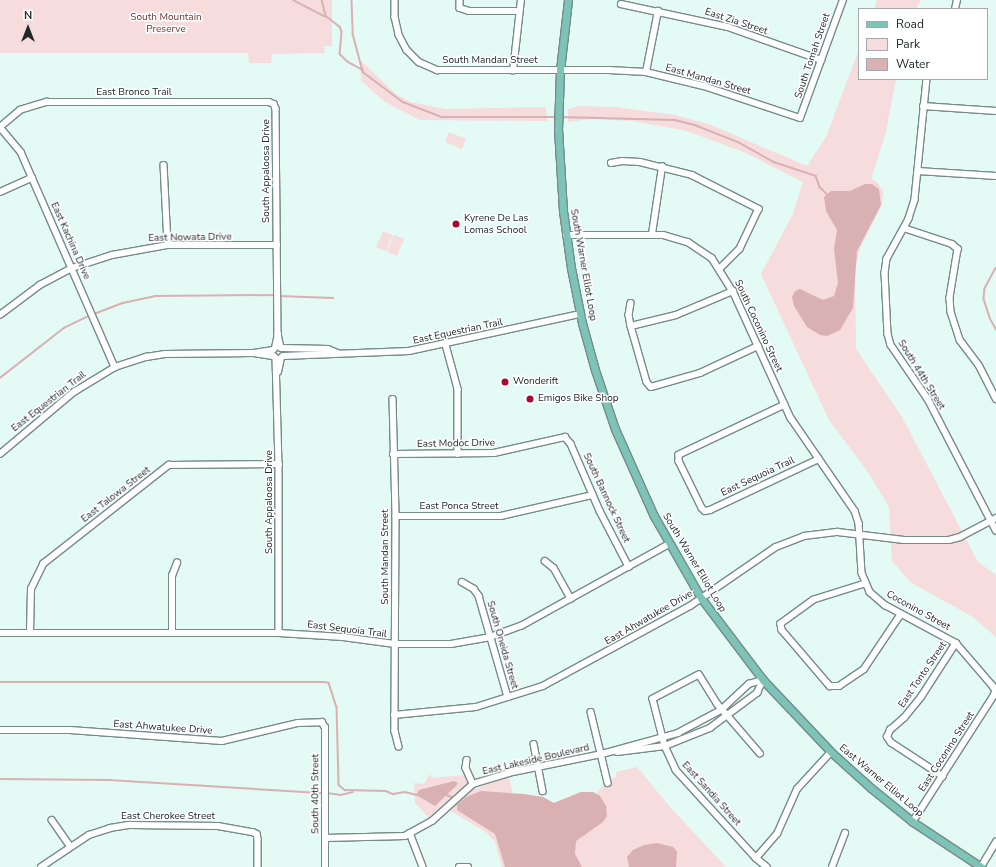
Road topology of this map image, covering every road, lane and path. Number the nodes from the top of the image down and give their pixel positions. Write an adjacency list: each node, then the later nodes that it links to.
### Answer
1 (395, 0): 11 (street, South Mandan Street)
2 (460, 0): 7 (street)
3 (521, 0): 7 (street)
4 (568, 0): 10 (main road, South Warner Elliot Loop)
5 (842, 0): 9 (street, South Tomah Street)
6 (621, 4): 8 (street, East Zia Street)
7 (519, 11): 11 (street)
8 (658, 11): 9 (street, East Zia Street); 12 (street)
9 (821, 60): 17 (street, South Tomah Street)
10 (560, 70): 11 (street, South Mandan Street); 12 (street, East Mandan Street); 27 (main road, South Warner Elliot Loop)
11 (513, 71)
12 (646, 72): 17 (street, East Mandan Street)
13 (928, 80): 15 (street, South 44th Street)
14 (274, 104): 18 (street, East Bronco Trail); 30 (street, South Appaloosa Drive)
15 (923, 106): 16 (street); 22 (street, South 44th Street)
16 (996, 111)
17 (800, 118)
18 (0, 127): 24 (street, East Kachina Drive)
19 (611, 163): 21 (street)
20 (164, 166): 29 (street)
21 (662, 167): 28 (street); 32 (street)
22 (918, 171): 23 (street); 26 (street, South 44th Street)
23 (996, 176)
24 (32, 178): 25 (street); 31 (street, East Kachina Drive)
25 (0, 192)
26 (904, 228): 46 (street); 56 (street, South 44th Street)
27 (566, 234): 28 (street, South Coconino Street); 35 (main road, South Warner Elliot Loop)
28 (652, 234): 32 (street, South Coconino Street)
29 (168, 245): 30 (street, East Nowata Drive); 31 (street, East Nowata Drive)
30 (276, 245): 40 (street, South Appaloosa Drive)
31 (72, 268): 36 (street, East Nowata Drive); 44 (street, East Kachina Drive)
32 (721, 268): 33 (street, South Coconino Street)
33 (733, 291): 37 (street); 39 (street, South Coconino Street)
34 (631, 302): 37 (street)
35 (580, 314): 38 (street, East Equestrian Trail); 59 (main road, South Warner Elliot Loop)
36 (0, 315)
37 (631, 326): 39 (street)
38 (446, 345): 42 (street, East Equestrian Trail); 51 (street)
39 (758, 346): 47 (street, South Coconino Street)
40 (278, 348): 41 (street, East Equestrian Trail); 42 (street, East Equestrian Trail); 43 (street); 43 (street)
41 (254, 353): 43 (street, East Equestrian Trail); 44 (street, East Equestrian Trail)
42 (339, 353): 43 (street, East Equestrian Trail)
43 (279, 357): 53 (street, South Appaloosa Drive)
44 (115, 367): 49 (street, East Equestrian Trail)
45 (393, 399): 50 (street, South Mandan Street)
46 (996, 399)
47 (785, 404): 52 (street, South Coconino Street); 52 (street, East Sequoia Trail)
48 (565, 438): 51 (street, East Modoc Drive); 54 (street, South Bannock Street)
49 (0, 454)
50 (393, 454): 51 (street, East Modoc Drive); 55 (street, South Mandan Street)
51 (458, 454)
52 (818, 459): 58 (street, South Coconino Street)
53 (279, 464): 68 (street, South Appaloosa Drive); 70 (street, East Talowa Street)
54 (593, 495): 55 (street, East Ponca Street); 62 (street, South Bannock Street)
55 (396, 516): 74 (street, South Mandan Street)
56 (993, 519): 57 (street, South 44th Street); 58 (street, East Ahwatukee Drive)
57 (996, 530)
58 (860, 534): 64 (street, Coconino Street); 65 (street, East Ahwatukee Drive)
59 (669, 544): 62 (street, East Sequoia Trail); 65 (main road, South Warner Elliot Loop)
60 (545, 561): 66 (street)
61 (177, 563): 71 (street)
62 (629, 567): 66 (street, East Sequoia Trail)
63 (462, 582): 72 (street, South Oneida Street)
64 (865, 584): 67 (street, Coconino Street); 67 (street)
65 (701, 598): 75 (main road, South Warner Elliot Loop); 77 (street, East Ahwatukee Drive)
66 (571, 599): 72 (street, East Sequoia Trail)
67 (901, 614): 73 (street, Coconino Street)
68 (279, 632): 71 (street, East Sequoia Trail); 74 (street, East Sequoia Trail)
69 (0, 633): 70 (street, East Sequoia Trail)
70 (30, 633): 71 (street, East Sequoia Trail)
71 (172, 633)
72 (490, 637): 74 (street, East Sequoia Trail); 77 (street, South Oneida Street)
73 (956, 643): 76 (street, Coconino Street); 92 (street, East Tonto Street)
74 (395, 644): 80 (street, South Mandan Street)
75 (763, 680): 79 (street, East Lakeside Boulevard); 79 (street, East Lakeside Boulevard); 87 (main road, East Warner Elliot Loop)
76 (996, 691): 92 (street, East Coconino Street)
77 (508, 697): 80 (street, East Ahwatukee Drive)
78 (591, 712): 88 (street)
79 (724, 713): 83 (street, East Lakeside Boulevard); 83 (street, East Sandia Street); 85 (street, East Lakeside Boulevard); 89 (street)
80 (394, 714): 86 (street, South Mandan Street)
81 (322, 722): 82 (street, East Ahwatukee Drive); 100 (street, South 40th Street)
82 (0, 730)
83 (662, 737): 85 (street, East Sandia Street); 88 (street, East Lakeside Boulevard)
84 (534, 744): 91 (street)
85 (665, 746): 88 (street, East Lakeside Boulevard); 103 (street, East Sandia Street)
86 (399, 747)
87 (831, 752): 97 (main road, East Warner Elliot Loop); 103 (street)
88 (602, 754): 91 (street, East Lakeside Boulevard); 93 (street)
89 (760, 754)
90 (467, 760): 94 (street)
91 (538, 768): 94 (street, East Lakeside Boulevard); 95 (street)
92 (943, 777): 97 (street, East Coconino Street)
93 (608, 783)
94 (471, 786): 99 (street, East Lakeside Boulevard)
95 (543, 792)
96 (52, 820): 102 (street)
97 (913, 822): 112 (main road, East Warner Elliot Loop)
98 (845, 832): 111 (street)
99 (410, 833): 100 (street, East Lakeside Boulevard); 108 (street)
100 (325, 838): 107 (street, South 40th Street)
101 (996, 842): 112 (street)
102 (70, 846): 105 (street, East Cherokee Street); 106 (street, East Cherokee Street)
103 (756, 858): 110 (street, East Sandia Street)
104 (467, 866): 109 (street)
105 (41, 867)
106 (258, 867)
107 (325, 867)
108 (423, 867)
109 (459, 867)
110 (767, 867)
111 (832, 867)
112 (981, 867)

